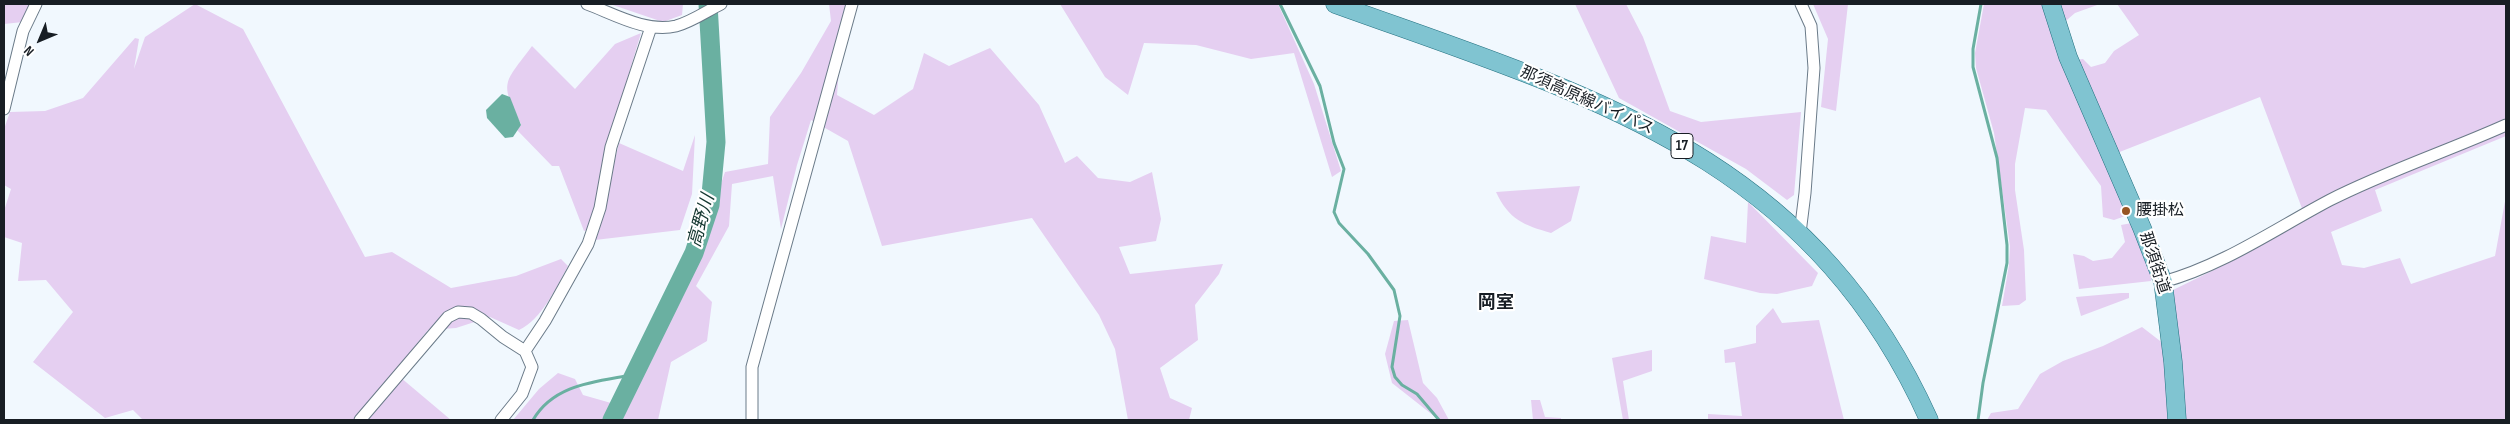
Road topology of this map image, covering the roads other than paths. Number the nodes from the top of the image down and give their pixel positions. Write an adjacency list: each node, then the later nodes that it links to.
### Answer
1 (36, 4): 9 (street)
2 (587, 4): 8 (street)
3 (721, 4): 8 (street)
4 (852, 4): 16 (street)
5 (1335, 4): 11 (main road, 那須高原線バイパス / 17)
6 (1801, 4): 11 (street)
7 (2052, 4): 12 (main road, 那須街道)
8 (651, 27): 13 (street)
9 (4, 109)
10 (2506, 125): 12 (street)
11 (1800, 232): 17 (main road, 那須高原線バイパス / 17)
12 (2162, 282): 18 (main road, 那須街道)
13 (525, 352): 14 (street); 15 (street)
14 (360, 420)
15 (502, 420)
16 (752, 420)
17 (1929, 420)
18 (2177, 420)

